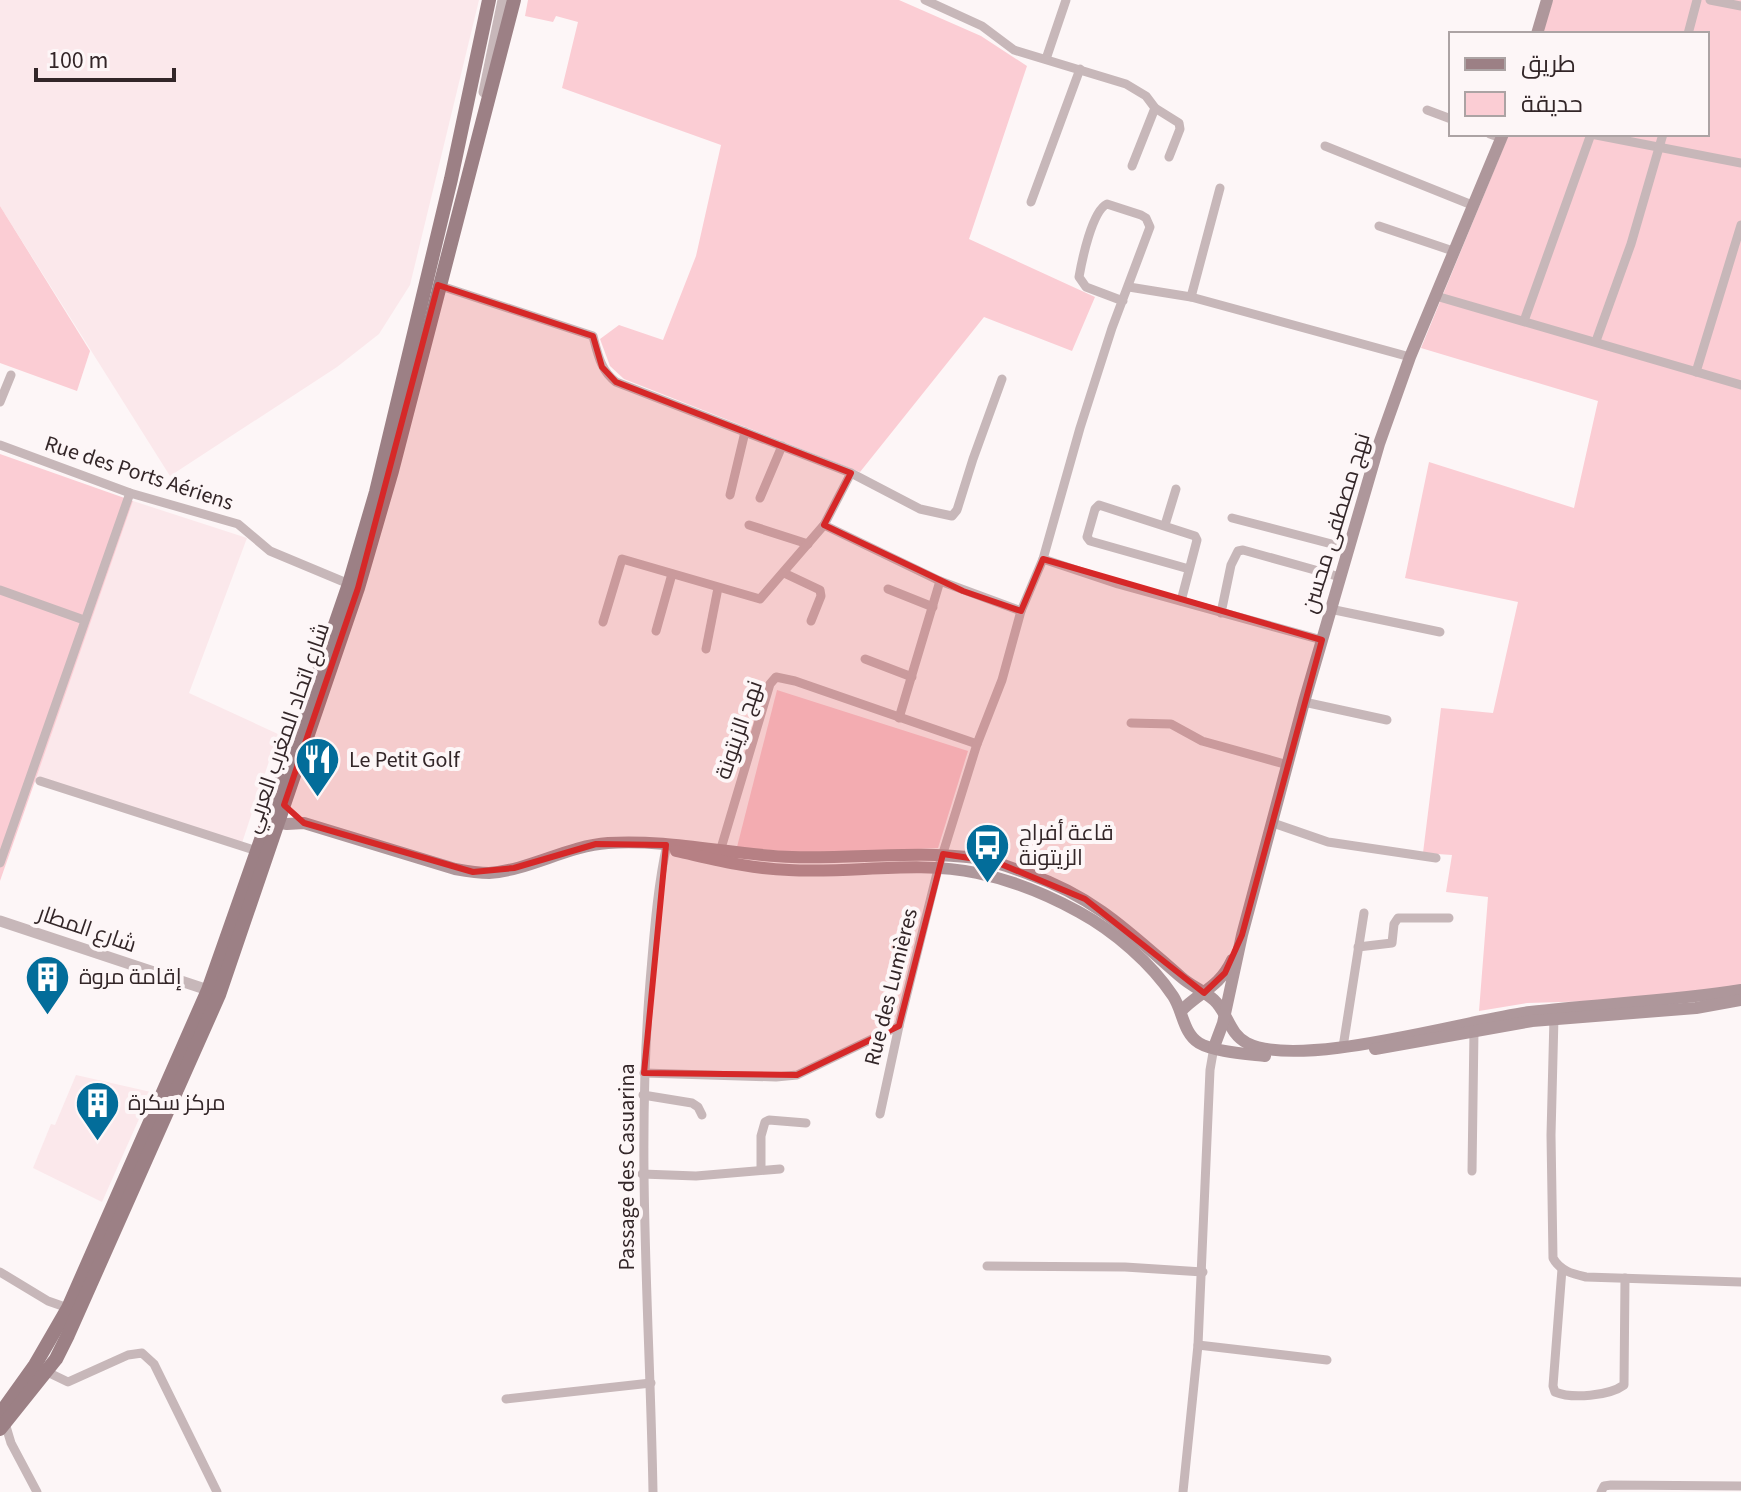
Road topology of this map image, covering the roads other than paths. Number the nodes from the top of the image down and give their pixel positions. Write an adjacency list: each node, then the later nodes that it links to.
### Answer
1 (489, 0): 67 (main road, شارع اتحاد المغرب العربي)
2 (503, 0): 26 (street)
3 (514, 0): 26 (main road, شارع اتحاد المغرب العربي)
4 (925, 0): 12 (street)
5 (1066, 0): 12 (street)
6 (1697, 0): 11 (street)
7 (1710, 0): 9 (street)
8 (1545, 1): 10 (main road)
9 (1741, 6)
10 (1537, 32)
11 (1689, 32)
12 (1046, 59): 13 (street)
13 (1080, 69): 14 (street); 28 (street)
14 (1155, 108): 23 (street); 25 (street)
15 (1427, 110): 16 (street)
16 (1449, 118)
17 (1498, 136): 29 (main road, نهج مصطفى محسن)
18 (1590, 136): 39 (street)
19 (1601, 136): 22 (street)
20 (1662, 136): 22 (street)
21 (1325, 146): 29 (street)
22 (1659, 147): 24 (street); 40 (street)
23 (1169, 157)
24 (1741, 163)
25 (1132, 166)
26 (465, 183): 34 (main road, شارع اتحاد المغرب العربي)
27 (1220, 188): 37 (street)
28 (1031, 202)
29 (1472, 205): 32 (main road, نهج مصطفى محسن)
30 (1741, 225): 33 (street)
31 (1379, 226): 32 (street)
32 (1453, 251): 36 (main road, نهج مصطفى محسن)
33 (1736, 262): 42 (street)
34 (438, 285): 47 (street); 92 (main road, شارع اتحاد المغرب العربي)
35 (1129, 287): 37 (street); 38 (street, Rue des Lumières); 38 (street, Rue des Lumières)
36 (1436, 296): 39 (street); 41 (main road, نهج مصطفى محسن)
37 (1191, 297): 41 (street)
38 (1123, 301): 61 (street, Rue des Lumières)
39 (1524, 321): 40 (street)
40 (1596, 341): 42 (street)
41 (1410, 357): 60 (main road, نهج مصطفى محسن)
42 (1696, 372): 45 (street)
43 (11, 375): 46 (street)
44 (1002, 379): 50 (street)
45 (1741, 385)
46 (0, 402)
47 (745, 432): 49 (street); 53 (street)
48 (0, 445): 52 (street, Rue des Ports Aériens)
49 (782, 446): 50 (street); 54 (street)
50 (851, 473): 57 (street)
51 (1176, 489): 58 (street)
52 (130, 493): 67 (street, Rue des Ports Aériens); 76 (street)
53 (730, 495)
54 (760, 498)
55 (1232, 518): 60 (street)
56 (749, 525): 59 (street)
57 (824, 525): 59 (street); 66 (street)
58 (1165, 525): 62 (street); 62 (street)
59 (808, 544): 63 (street)
60 (1347, 548): 65 (main road, نهج مصطفى محسن)
61 (1043, 559): 71 (street); 74 (street, Rue des Lumières)
62 (1189, 569): 71 (street)
63 (784, 573): 68 (street); 77 (street)
64 (672, 574): 68 (street); 78 (street); 79 (street)
65 (1340, 577): 73 (main road, نهج مصطفى محسن); 75 (street)
66 (940, 581): 72 (street); 74 (street)
67 (349, 584): 92 (main road, شارع اتحاد المغرب العربي)
68 (718, 588): 82 (street)
69 (888, 589): 72 (street)
70 (0, 590): 76 (street)
71 (1181, 601): 75 (street)
72 (933, 607): 84 (street)
73 (1330, 609): 80 (street); 81 (main road, نهج مصطفى محسن)
74 (1021, 611): 89 (street, Rue des Lumières)
75 (1221, 613): 81 (street)
76 (84, 620): 101 (street)
77 (811, 621)
78 (603, 622)
79 (656, 631)
80 (1440, 632)
81 (1322, 640): 85 (main road, نهج مصطفى محسن)
82 (706, 649)
83 (865, 659): 84 (street)
84 (912, 677): 86 (street)
85 (1304, 702): 87 (street); 90 (main road, نهج مصطفى محسن)
86 (899, 718): 89 (street, نهج الزيتونة); 99 (street, نهج الزيتونة)
87 (1387, 720)
88 (1131, 723): 90 (street)
89 (977, 744): 98 (street, Rue des Lumières)
90 (1288, 765): 95 (main road, نهج مصطفى محسن)
91 (40, 781): 97 (street)
92 (278, 803): 93 (main road, شارع اتحاد المغرب العربي); 94 (main road)
93 (272, 822): 94 (main road); 97 (main road, شارع اتحاد المغرب العربي); 137 (main road, شارع اتحاد المغرب العربي)
94 (304, 823): 96 (main road)
95 (1273, 823): 100 (street); 106 (main road, نهج مصطفى محسن)
96 (662, 846): 99 (main road); 119 (street, Passage des Casuarina)
97 (257, 851): 108 (main road, شارع اتحاد المغرب العربي)
98 (943, 854): 99 (main road); 102 (street, Rue des Lumières); 110 (main road)
99 (719, 856): 102 (main road)
100 (1436, 858)
101 (0, 863)
102 (938, 869): 112 (main road); 115 (street, Rue des Lumières)
103 (1364, 913): 107 (street)
104 (1449, 918): 107 (street)
105 (0, 921): 108 (street, شارع المطار)
106 (1242, 935): 110 (main road, نهج مصطفى محسن); 114 (main road, نهج مصطفى محسن)
107 (1358, 947): 118 (street)
108 (208, 990): 134 (main road, شارع اتحاد المغرب العربي)
109 (1741, 990): 113 (main road)
110 (1204, 993): 112 (main road); 114 (main road)
111 (1741, 1000): 113 (main road)
112 (1181, 1011): 117 (main road)
113 (1554, 1014): 116 (main road); 118 (main road); 129 (street)
114 (1224, 1017): 117 (main road, نهج مصطفى محسن); 118 (main road)
115 (899, 1026): 119 (street); 121 (street, Rue des Lumières)
116 (1474, 1030): 117 (main road); 126 (street)
117 (1214, 1047): 131 (street)
118 (1343, 1047)
119 (644, 1073): 120 (street, Passage des Casuarina)
120 (643, 1095): 122 (street); 127 (street, Passage des Casuarina)
121 (880, 1114)
122 (702, 1115)
123 (806, 1123): 125 (street)
124 (780, 1169): 125 (street)
125 (761, 1170): 127 (street)
126 (1472, 1171)
127 (642, 1174): 138 (street, Passage des Casuarina)
128 (987, 1266): 131 (street)
129 (1562, 1269): 132 (street); 132 (street)
130 (0, 1272): 134 (street)
131 (1203, 1272): 135 (street)
132 (1625, 1278): 133 (street)
133 (1741, 1282)
134 (68, 1308): 137 (main road, شارع اتحاد المغرب العربي)
135 (1198, 1345): 136 (street); 145 (street)
136 (1327, 1360)
137 (40, 1369): 140 (main road, شارع اتحاد المغرب العربي); 143 (street)
138 (649, 1383): 139 (street); 144 (street, Passage des Casuarina)
139 (506, 1399)
140 (2, 1422): 142 (street)
141 (1741, 1486): 146 (street)
142 (37, 1492)
143 (217, 1492)
144 (650, 1492)
145 (1183, 1492)
146 (1601, 1492)

